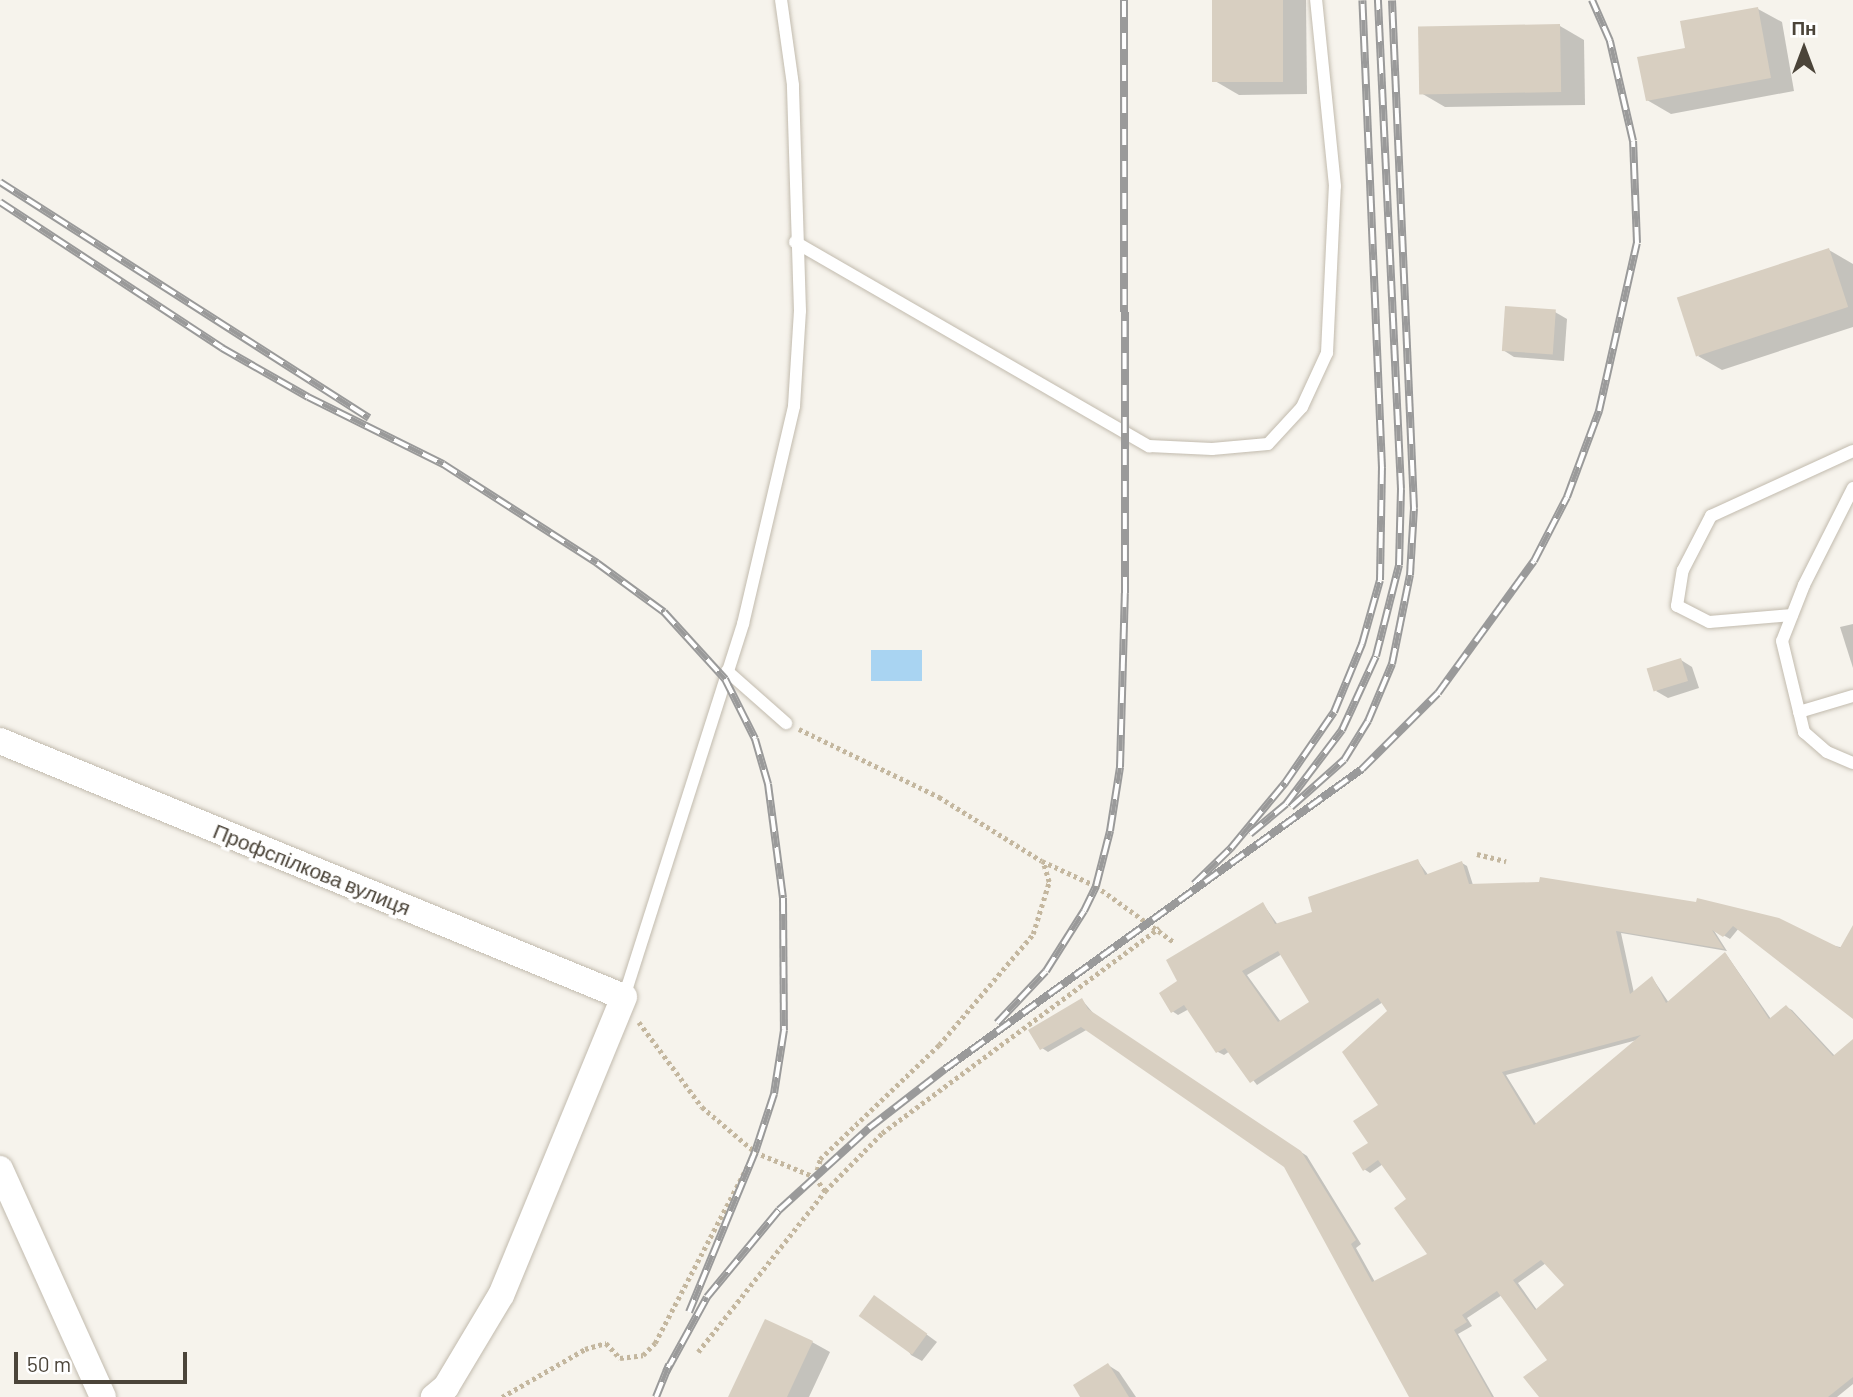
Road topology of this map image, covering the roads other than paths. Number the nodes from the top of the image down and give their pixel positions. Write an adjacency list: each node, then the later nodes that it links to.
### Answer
1 (781, 0): 3 (lane)
2 (1315, 0): 3 (lane)
3 (795, 242): 7 (lane)
4 (1853, 451): 6 (lane)
5 (1853, 488): 6 (lane)
6 (1792, 615): 9 (lane)
7 (727, 671): 10 (lane); 13 (lane)
8 (1853, 696): 9 (lane)
9 (1799, 712): 12 (lane)
10 (786, 723)
11 (0, 741): 13 (street, Профспілкова вулиця)
12 (1853, 763)
13 (624, 997): 16 (street)
14 (0, 1169): 15 (street)
15 (103, 1397)
16 (435, 1397)

